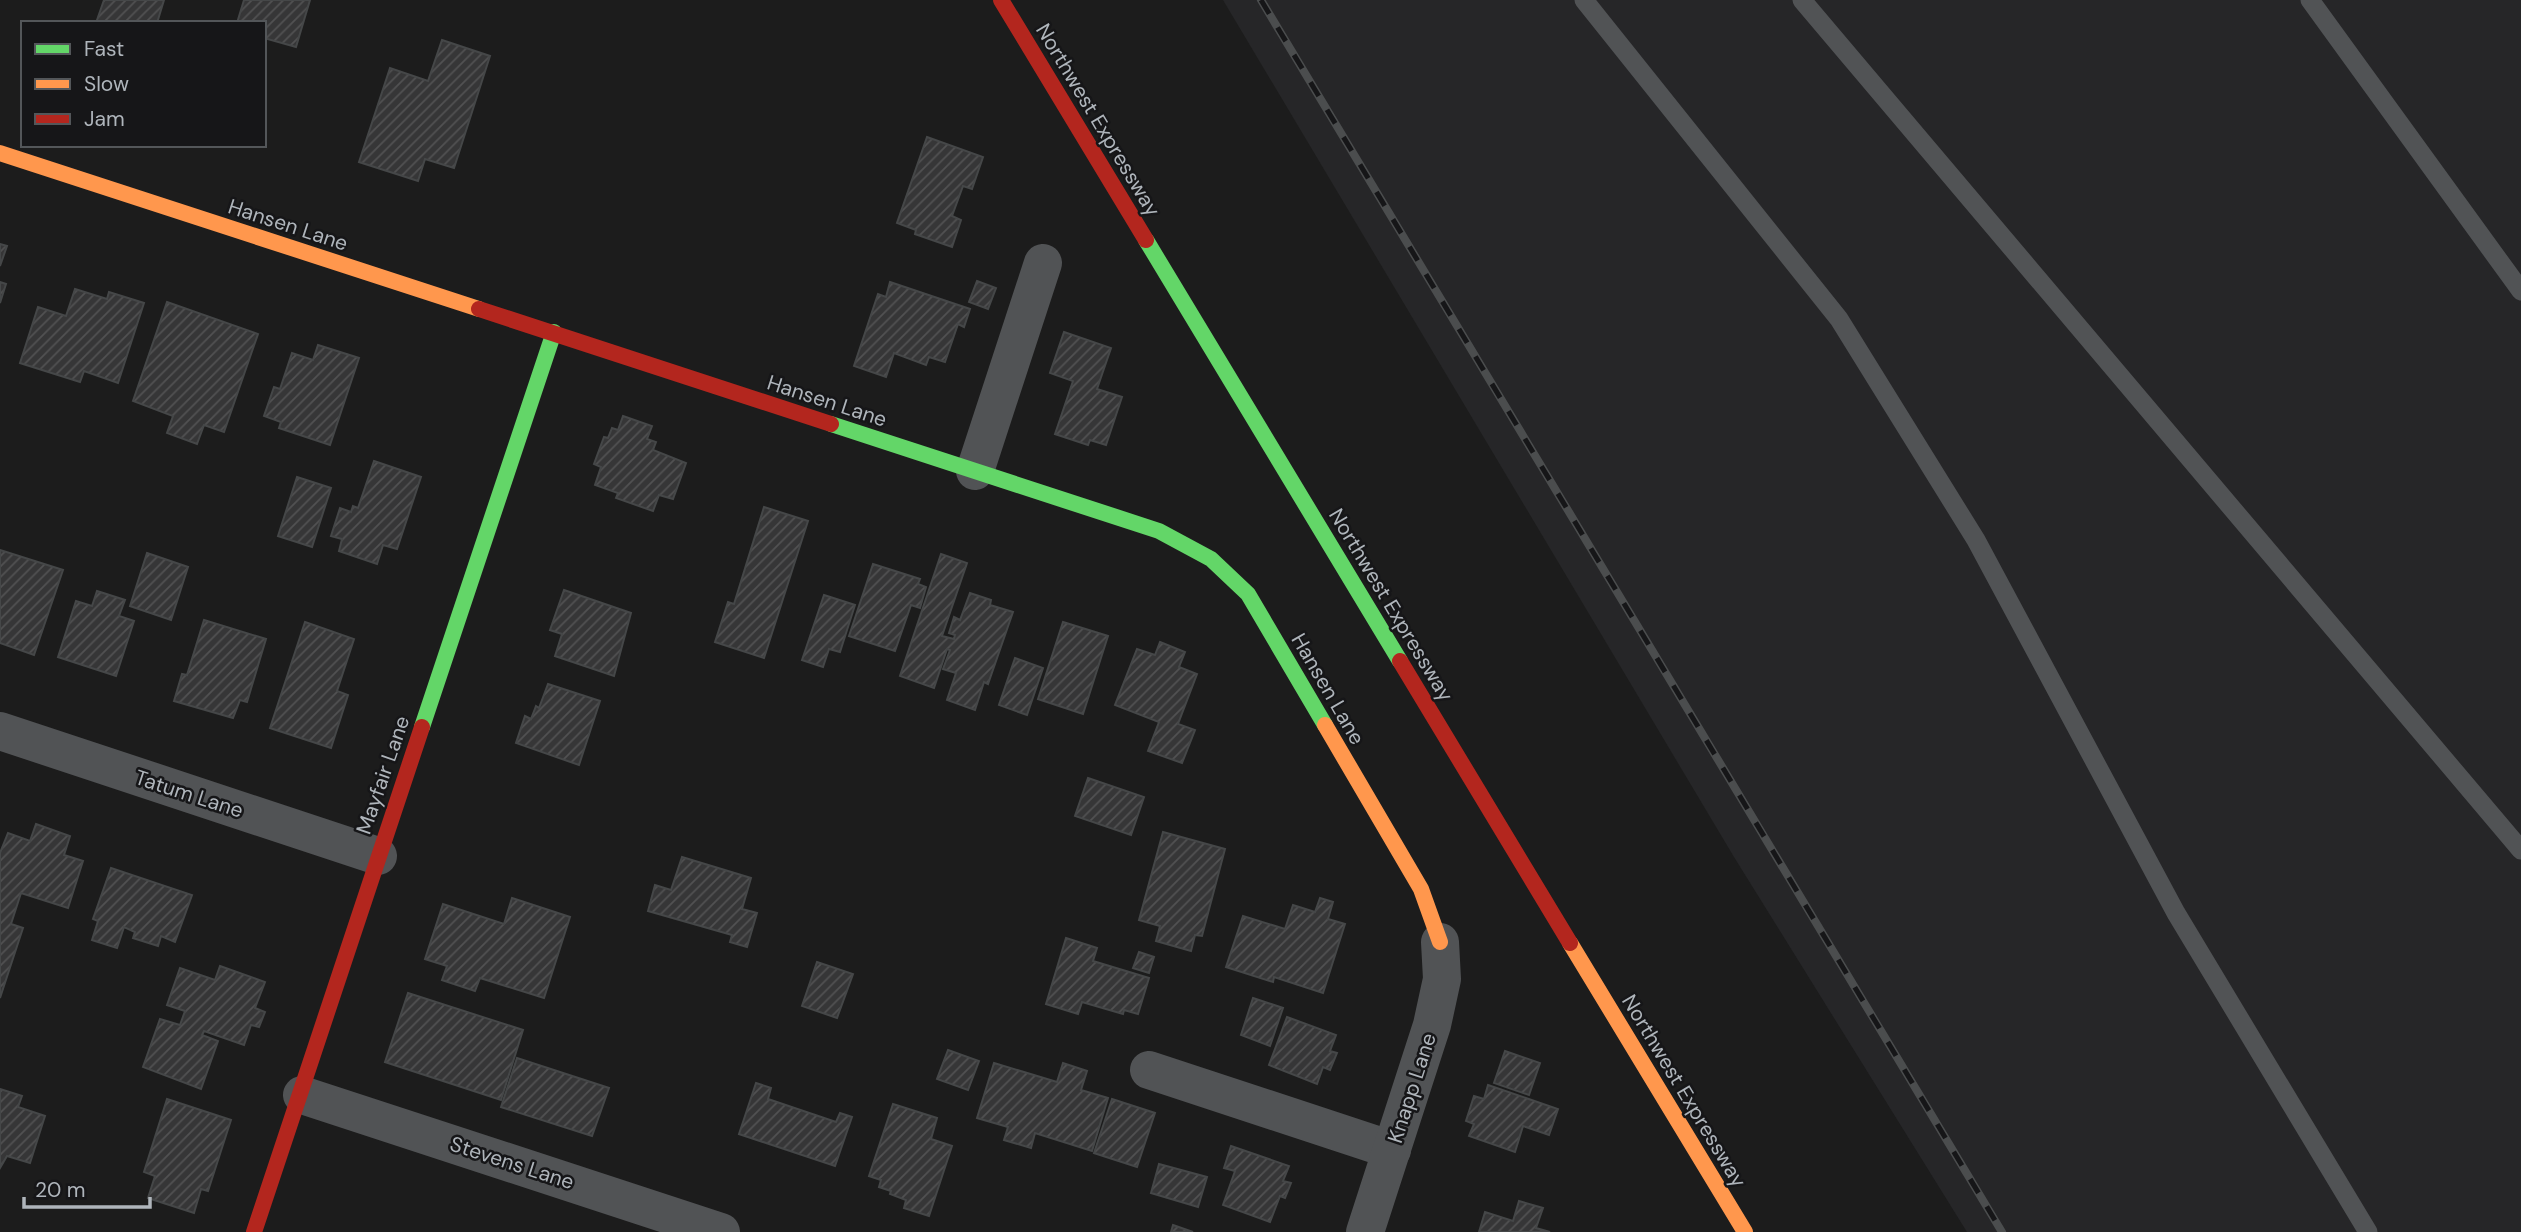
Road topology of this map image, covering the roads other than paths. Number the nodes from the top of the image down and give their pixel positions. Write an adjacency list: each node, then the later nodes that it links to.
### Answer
1 (1001, 0): 20 (street, Northwest Expressway)
2 (1584, 0): 21 (lane)
3 (1802, 0): 11 (lane)
4 (2309, 0): 7 (lane)
5 (0, 153): 8 (street, Hansen Lane)
6 (1043, 263): 9 (street)
7 (2521, 291)
8 (554, 332): 9 (street, Hansen Lane); 12 (street, Mayfair Lane)
9 (975, 471): 13 (street, Hansen Lane)
10 (0, 731): 12 (street, Tatum Lane)
11 (2521, 850)
12 (378, 856): 15 (street, Mayfair Lane)
13 (1440, 942): 16 (street, Knapp Lane)
14 (1149, 1070): 16 (street)
15 (302, 1095): 17 (street, Mayfair Lane); 18 (street, Stevens Lane)
16 (1392, 1150): 19 (street, Knapp Lane)
17 (254, 1232)
18 (721, 1232)
19 (1365, 1232)
20 (1745, 1232)
21 (2368, 1232)

